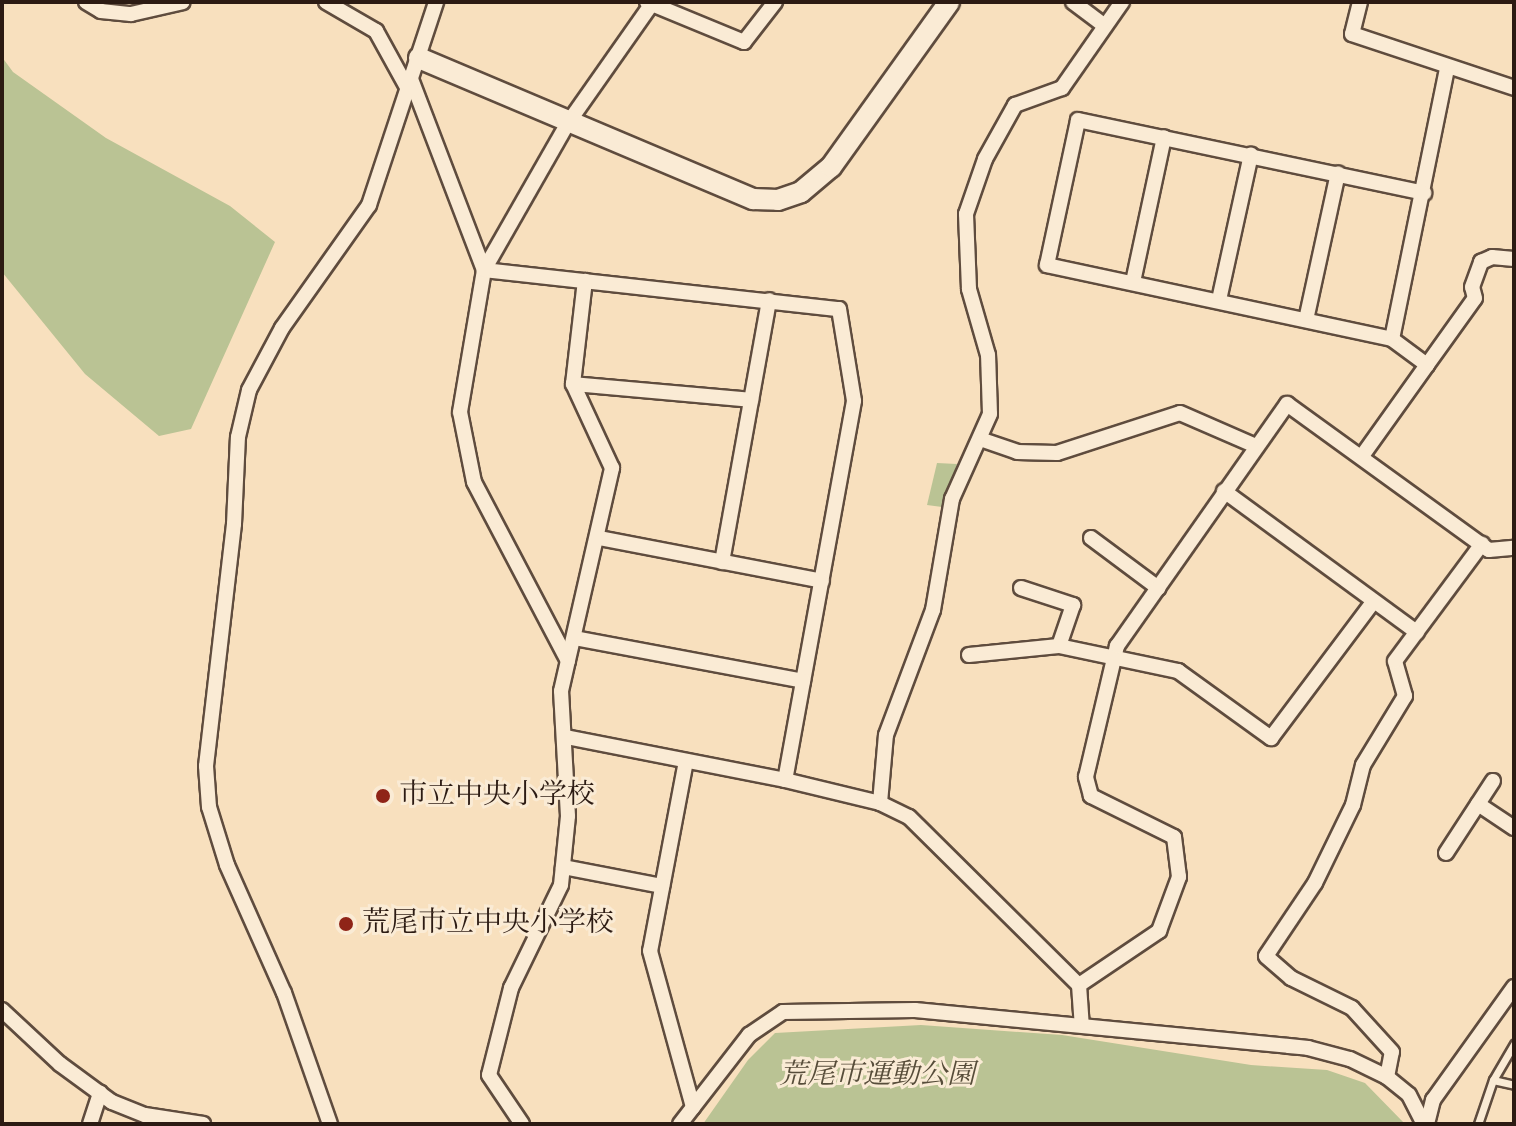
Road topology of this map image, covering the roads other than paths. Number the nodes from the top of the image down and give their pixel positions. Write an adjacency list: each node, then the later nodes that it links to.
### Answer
1 (86, 2): 2 (street)
2 (183, 2)
3 (326, 2): 14 (street)
4 (436, 2): 12 (street)
5 (775, 2): 10 (street)
6 (949, 2): 16 (street)
7 (1073, 2): 11 (street)
8 (1122, 2): 11 (street)
9 (1360, 2): 13 (street)
10 (651, 3): 16 (street)
11 (1104, 25): 32 (street)
12 (419, 58): 14 (street); 16 (street)
13 (1447, 69): 15 (street); 20 (street)
14 (409, 84): 22 (street); 74 (street)
15 (1514, 88)
16 (568, 123): 22 (street)
17 (1164, 137): 18 (street); 24 (street); 24 (street)
18 (1251, 154): 19 (street); 26 (street)
19 (1338, 173): 20 (street); 27 (street)
20 (1424, 193): 28 (street)
21 (1514, 259): 29 (street)
22 (484, 270): 23 (street); 50 (street)
23 (585, 281): 25 (street); 30 (street)
24 (1133, 282): 26 (street)
25 (769, 300): 31 (street); 41 (street)
26 (1219, 300): 27 (street)
27 (1306, 320): 28 (street)
28 (1392, 339): 29 (street)
29 (1427, 365): 34 (street)
30 (573, 384): 31 (street); 36 (street)
31 (751, 400): 40 (street)
32 (980, 439): 33 (street); 56 (street)
33 (1256, 446): 34 (street); 35 (street)
34 (1362, 456): 38 (street)
35 (1224, 491): 43 (street); 44 (street)
36 (599, 538): 40 (street); 46 (street)
37 (1091, 538): 43 (street)
38 (1482, 544): 39 (street); 45 (street)
39 (1514, 548)
40 (722, 562): 41 (street)
41 (822, 581): 51 (street)
42 (1021, 588): 47 (street)
43 (1158, 588): 49 (street)
44 (1374, 601): 45 (street); 49 (street)
45 (1417, 632): 67 (street)
46 (574, 638): 50 (street); 51 (street)
47 (1059, 646): 48 (street); 49 (street)
48 (969, 655)
49 (1114, 659): 62 (street)
50 (568, 661): 52 (street)
51 (803, 681): 54 (street)
52 (566, 737): 53 (street); 60 (street)
53 (686, 761): 54 (street); 61 (street)
54 (785, 780): 56 (street)
55 (1493, 781): 57 (street)
56 (880, 803): 62 (street)
57 (1478, 804): 58 (street); 59 (street)
58 (1514, 828)
59 (1446, 853)
60 (563, 867): 61 (street); 75 (street)
61 (662, 886): 71 (street)
62 (1079, 985): 65 (street)
63 (1514, 987): 77 (street)
64 (2, 1010): 70 (street)
65 (1082, 1024): 67 (street); 71 (street)
66 (1514, 1044): 68 (lane)
67 (1387, 1077): 77 (street)
68 (1493, 1080): 69 (lane); 78 (lane)
69 (1514, 1085)
70 (100, 1093): 72 (street); 73 (street)
71 (693, 1107): 76 (street)
72 (90, 1124)
73 (203, 1124)
74 (330, 1124)
75 (522, 1124)
76 (680, 1124)
77 (1425, 1124)
78 (1478, 1124)

